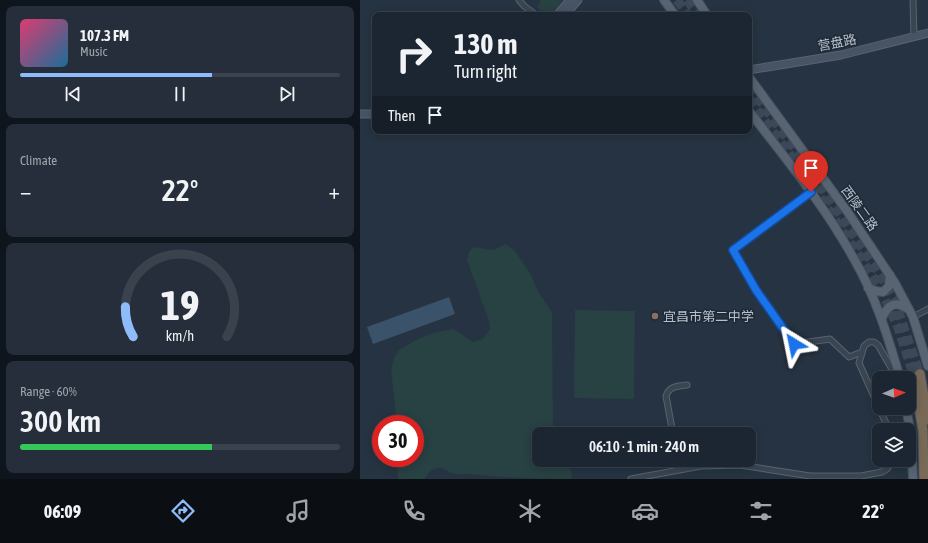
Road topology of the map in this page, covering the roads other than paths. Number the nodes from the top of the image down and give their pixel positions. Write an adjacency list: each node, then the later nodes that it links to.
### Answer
1 (519, 0): 7 (street)
2 (570, 0): 8 (street)
3 (578, 0): 9 (street)
4 (664, 0): 10 (main road)
5 (697, 0): 11 (main road)
6 (914, 0): 13 (street)
7 (532, 12)
8 (560, 12)
9 (568, 12)
10 (673, 12)
11 (705, 12)
12 (928, 33): 13 (street, 营盘路)
13 (914, 37): 14 (street, 营盘路)
14 (752, 70)
15 (752, 82): 22 (main road, 西陵二路)
16 (360, 114): 17 (street)
17 (372, 114)
18 (752, 115): 21 (main road)
19 (372, 118): 20 (street)
20 (360, 119)
21 (811, 192): 23 (main road); 28 (street)
22 (890, 275): 23 (main road); 24 (main road, 西陵二路)
23 (868, 288): 27 (main road)
24 (909, 309): 26 (main road, 西陵二路); 27 (main road)
25 (928, 310): 26 (street)
26 (913, 317): 29 (main road, 西陵二路)
27 (882, 318): 31 (main road)
28 (862, 352): 30 (street); 35 (street)
29 (928, 366)
30 (894, 371)
31 (896, 371)
32 (687, 385): 36 (street)
33 (907, 415): 41 (main road)
34 (928, 420): 42 (highway)
35 (886, 423)
36 (672, 427)
37 (679, 467): 39 (street)
38 (888, 467): 39 (street)
39 (680, 470): 40 (street)
40 (631, 479)
41 (913, 479)
42 (924, 479)

